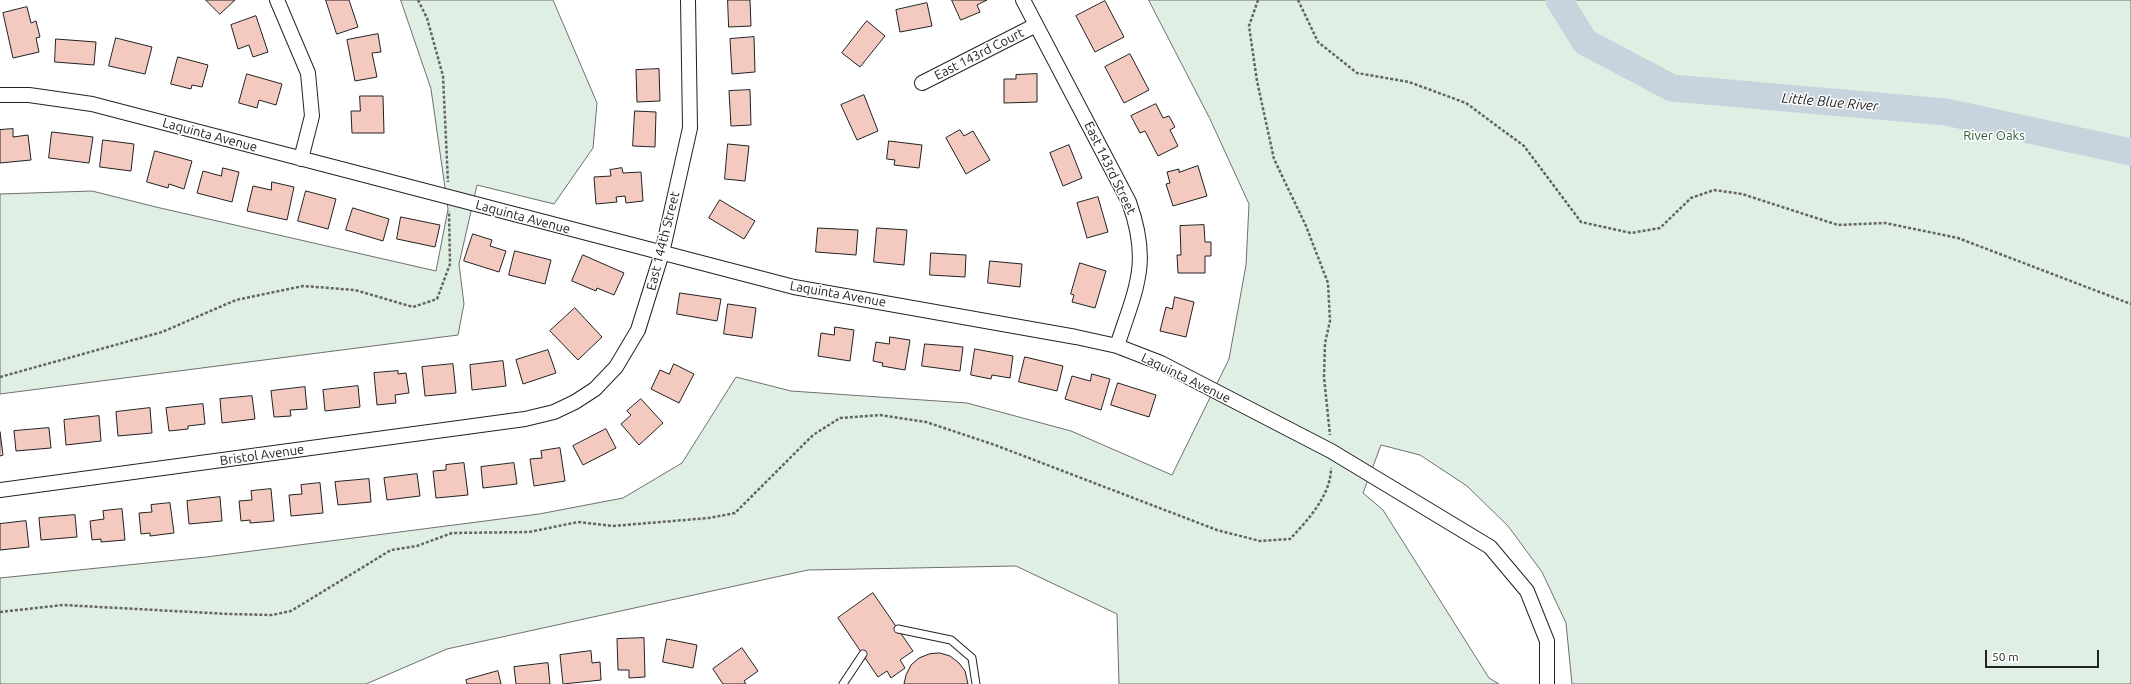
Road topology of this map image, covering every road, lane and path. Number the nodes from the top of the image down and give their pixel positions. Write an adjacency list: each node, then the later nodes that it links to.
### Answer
1 (277, 0): 10 (street)
2 (418, 0): 11 (path)
3 (688, 0): 12 (street, East 144th Street)
4 (1023, 0): 7 (street, East 143rd Street)
5 (1258, 0): 17 (path)
6 (1298, 0): 13 (path)
7 (1036, 25): 8 (street, East 143rd Court); 14 (street, East 143rd Street)
8 (922, 83)
9 (0, 95): 10 (street, Laquinta Avenue)
10 (301, 159): 11 (street, Laquinta Avenue)
11 (449, 198): 12 (street, Laquinta Avenue); 15 (path)
12 (662, 253): 14 (street, Laquinta Avenue); 16 (street, East 144th Street)
13 (2131, 304)
14 (1117, 346): 17 (street, Laquinta Avenue)
15 (0, 377)
16 (525, 420): 18 (street, Bristol Avenue)
17 (1331, 451): 19 (path); 24 (street, Laquinta Avenue)
18 (0, 490)
19 (0, 612)
20 (898, 629): 23 (lane)
21 (863, 654): 22 (lane)
22 (843, 684)
23 (976, 684)
24 (1548, 684)

